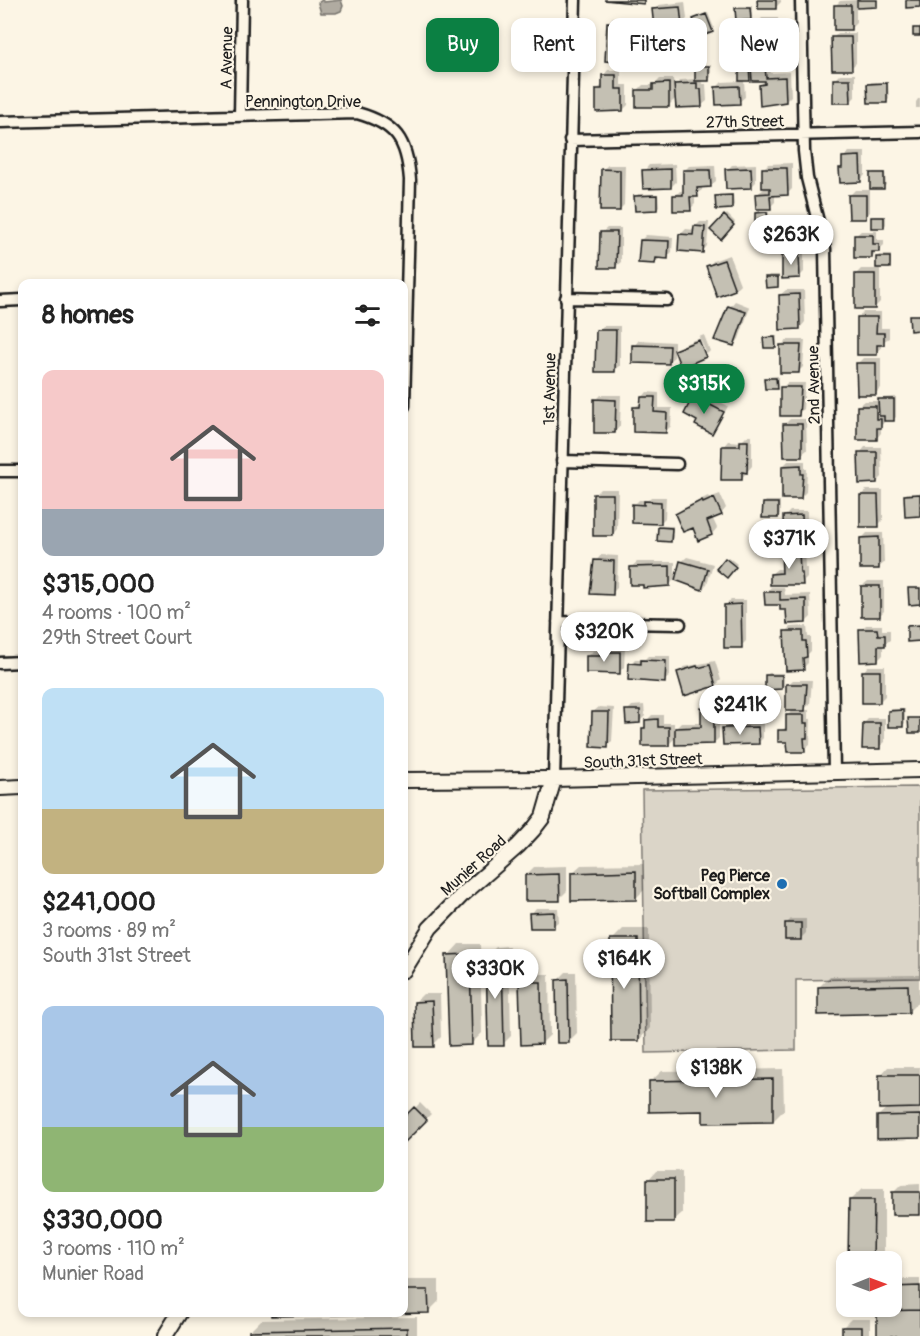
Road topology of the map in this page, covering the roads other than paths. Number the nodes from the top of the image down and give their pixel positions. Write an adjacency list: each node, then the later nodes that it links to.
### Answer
1 (242, 0): 4 (street, A Avenue)
2 (575, 0): 8 (street, 1st Avenue)
3 (801, 0): 7 (street, 2nd Avenue)
4 (240, 116): 5 (street, Pennington Drive); 9 (street, Pennington Drive)
5 (0, 122)
6 (920, 132): 7 (street, 27th Street)
7 (803, 135): 8 (street, 27th Street); 23 (street, 2nd Avenue)
8 (570, 140): 10 (street, 1st Avenue)
9 (406, 279)
10 (566, 298): 12 (street); 14 (street, 1st Avenue)
11 (18, 300): 13 (street)
12 (668, 300)
13 (0, 301)
14 (562, 461): 15 (street); 18 (street, 1st Avenue)
15 (677, 464)
16 (0, 471): 17 (street)
17 (18, 471)
18 (558, 622): 19 (street); 24 (street, 1st Avenue)
19 (681, 624)
20 (18, 662): 21 (street)
21 (0, 663)
22 (920, 770): 23 (street, South 31st Street)
23 (834, 771): 24 (street, South 31st Street)
24 (554, 779): 25 (street, South 31st Street); 28 (street, Munier Road)
25 (408, 780)
26 (18, 787): 27 (street)
27 (0, 788)
28 (408, 964)
29 (177, 1317): 30 (street)
30 (165, 1336)

